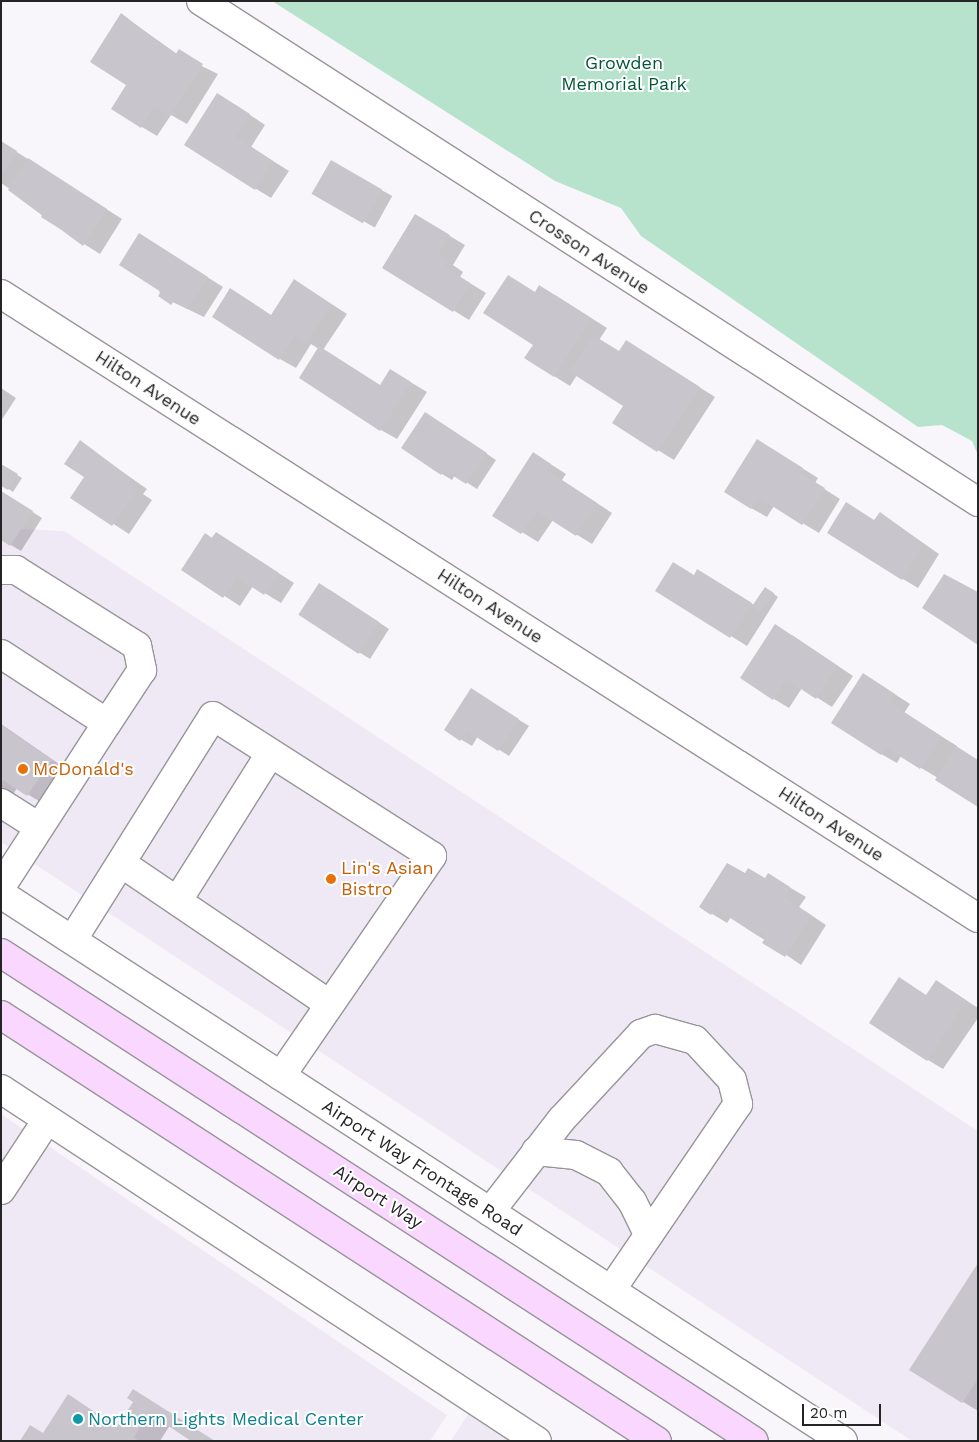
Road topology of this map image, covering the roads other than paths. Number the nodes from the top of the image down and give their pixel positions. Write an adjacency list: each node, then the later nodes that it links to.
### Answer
1 (201, 1): 3 (street, Crosson Avenue)
2 (1, 294): 14 (street, Hilton Avenue)
3 (978, 502)
4 (1, 570): 6 (street)
5 (1, 654): 6 (street)
6 (107, 723): 9 (street)
7 (270, 754): 10 (street); 13 (street); 17 (street)
8 (1, 803): 9 (street)
9 (39, 827): 11 (street)
10 (121, 863): 13 (street); 15 (street)
11 (1, 887)
12 (1, 894): 15 (street, Airport Way Frontage Road)
13 (178, 900): 17 (street)
14 (978, 918)
15 (73, 939): 19 (street, Airport Way Frontage Road)
16 (1, 953): 29 (main road, Airport Way)
17 (329, 1004): 19 (street)
18 (1, 1015): 28 (main road)
19 (280, 1076): 24 (street, Airport Way Frontage Road)
20 (1, 1089): 21 (street)
21 (47, 1120): 23 (street); 27 (street)
22 (536, 1152): 24 (street); 25 (street); 25 (street)
23 (1, 1190)
24 (490, 1212): 26 (street, Airport Way Frontage Road)
25 (648, 1234): 26 (street)
26 (611, 1290): 30 (street, Airport Way Frontage Road)
27 (528, 1438)
28 (657, 1441)
29 (754, 1441)
30 (843, 1441)

